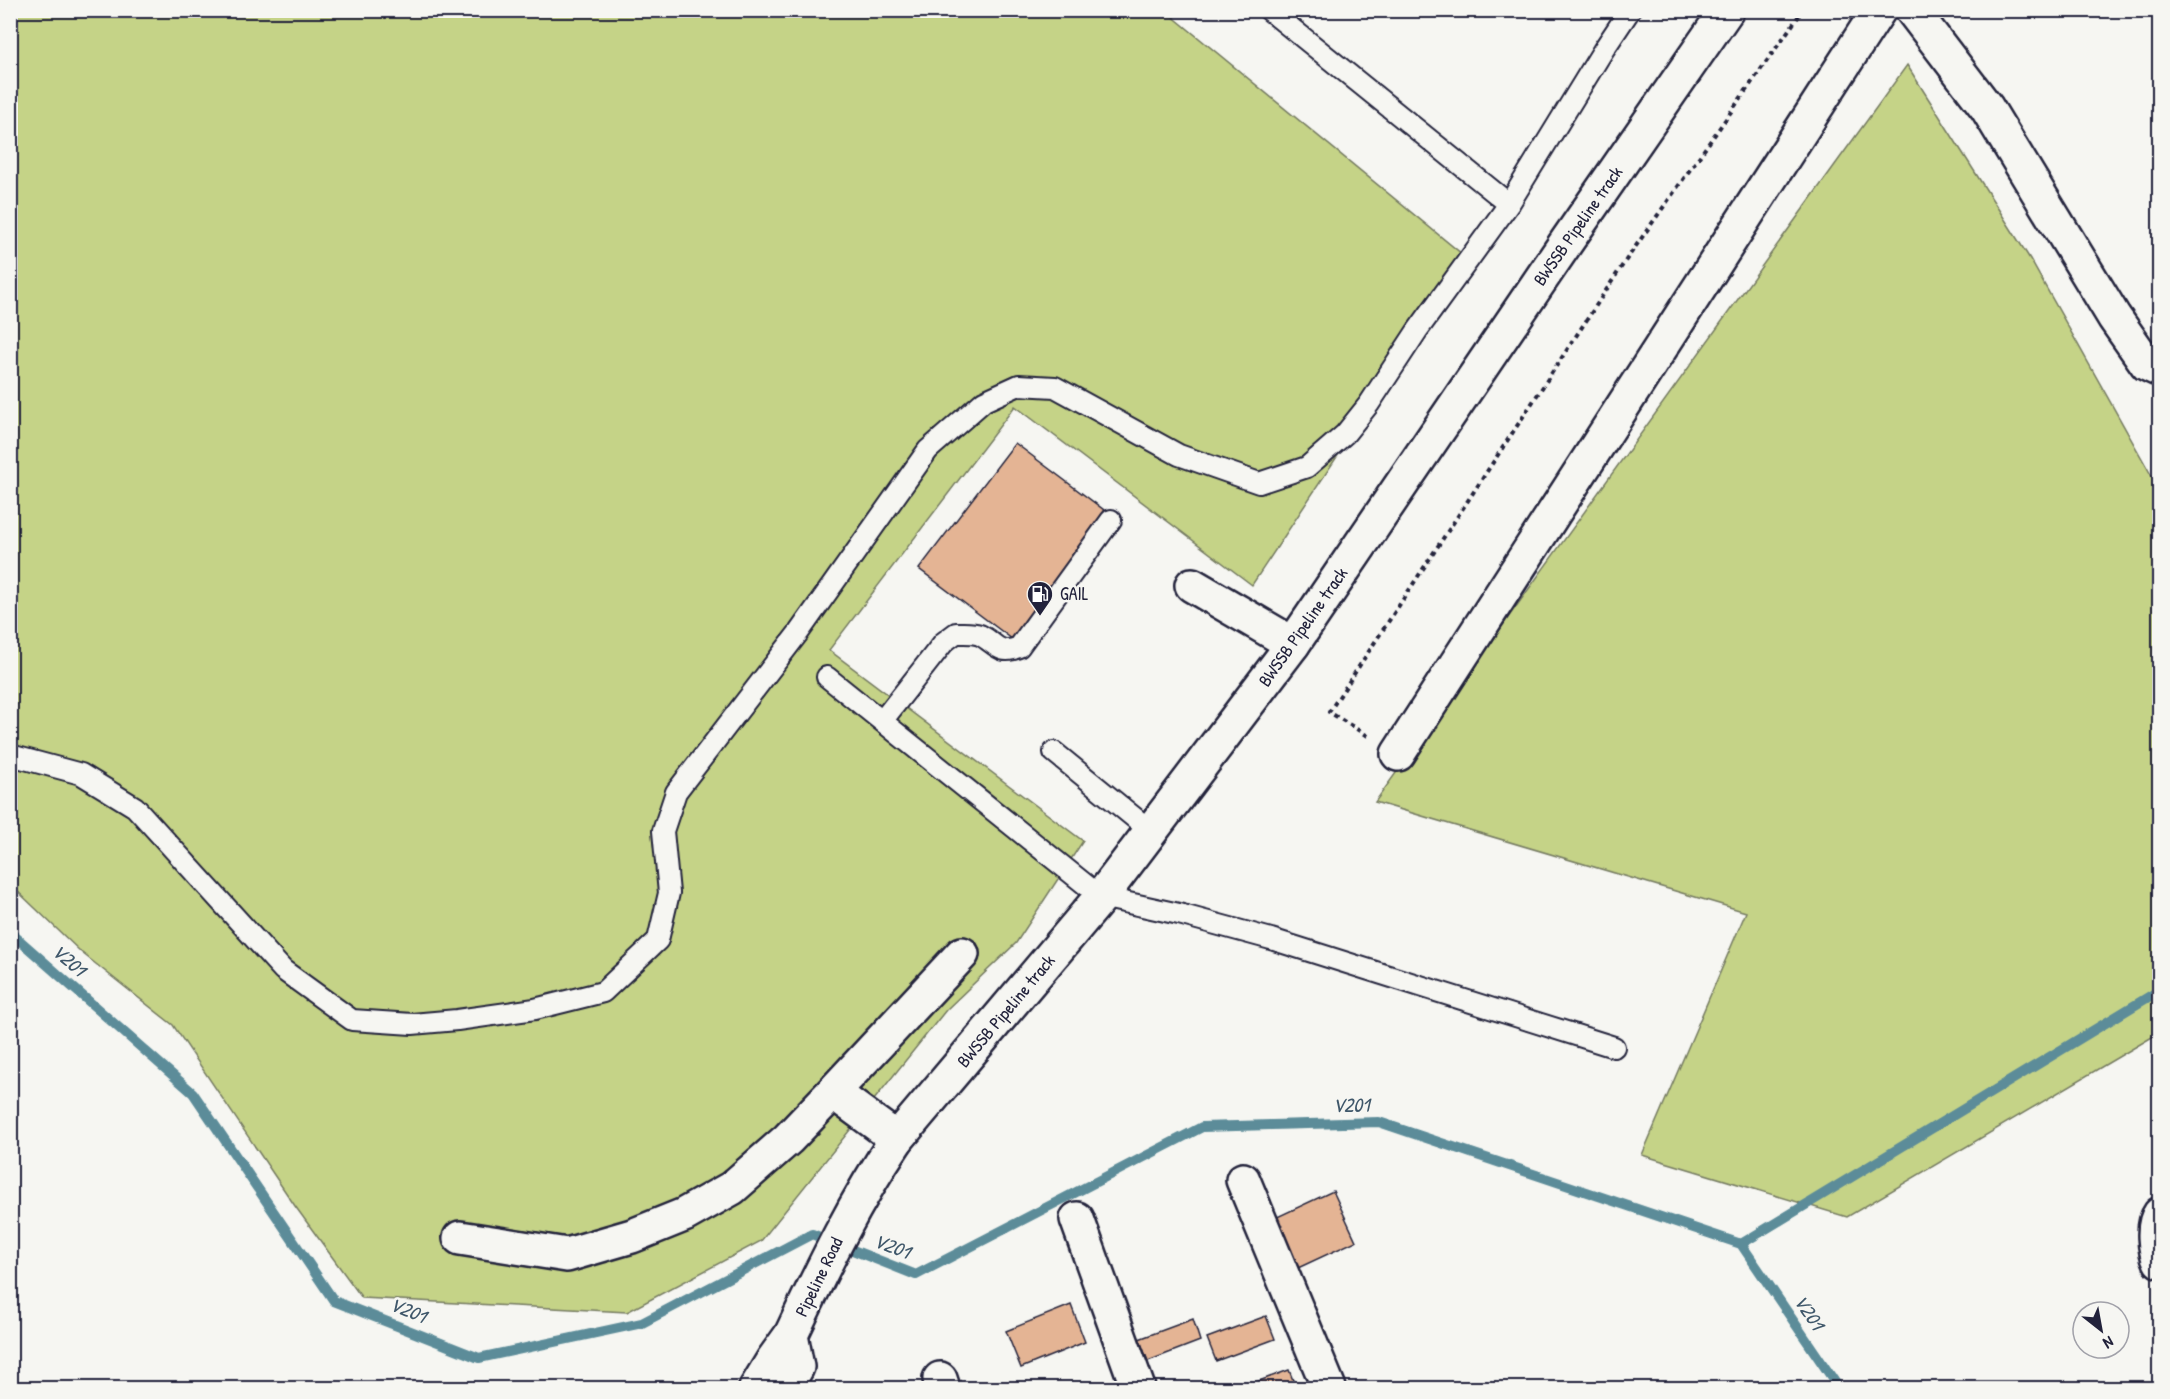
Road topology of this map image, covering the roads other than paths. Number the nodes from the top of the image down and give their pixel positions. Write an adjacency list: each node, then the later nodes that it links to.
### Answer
1 (1269, 10): 6 (lane)
2 (1630, 10): 6 (lane)
3 (1727, 10): 10 (street, BWSSB Pipeline track)
4 (1879, 10): 14 (street)
5 (1912, 10): 7 (street)
6 (1509, 204): 15 (lane)
7 (2160, 370)
8 (1110, 520): 12 (lane)
9 (1192, 585): 10 (street)
10 (1293, 644): 16 (street, BWSSB Pipeline track)
11 (827, 677): 12 (lane)
12 (882, 721): 17 (lane)
13 (1054, 752): 16 (lane)
14 (1398, 754)
15 (10, 755)
16 (1152, 832): 17 (street, BWSSB Pipeline track)
17 (1101, 897): 19 (lane); 21 (street, BWSSB Pipeline track)
18 (962, 954): 20 (street)
19 (1614, 1047)
20 (833, 1092): 21 (street); 26 (street)
21 (897, 1139): 24 (street, BWSSB Pipeline track)
22 (1243, 1180): 32 (street)
23 (2160, 1214): 27 (street)
24 (848, 1219): 28 (street, Pipeline Road)
25 (1077, 1219): 31 (street)
26 (460, 1238)
27 (2160, 1261)
28 (791, 1335): 29 (street, Pipeline Road); 30 (street, Pipeline Road)
29 (756, 1389)
30 (785, 1389)
31 (1138, 1389)
32 (1329, 1389)

